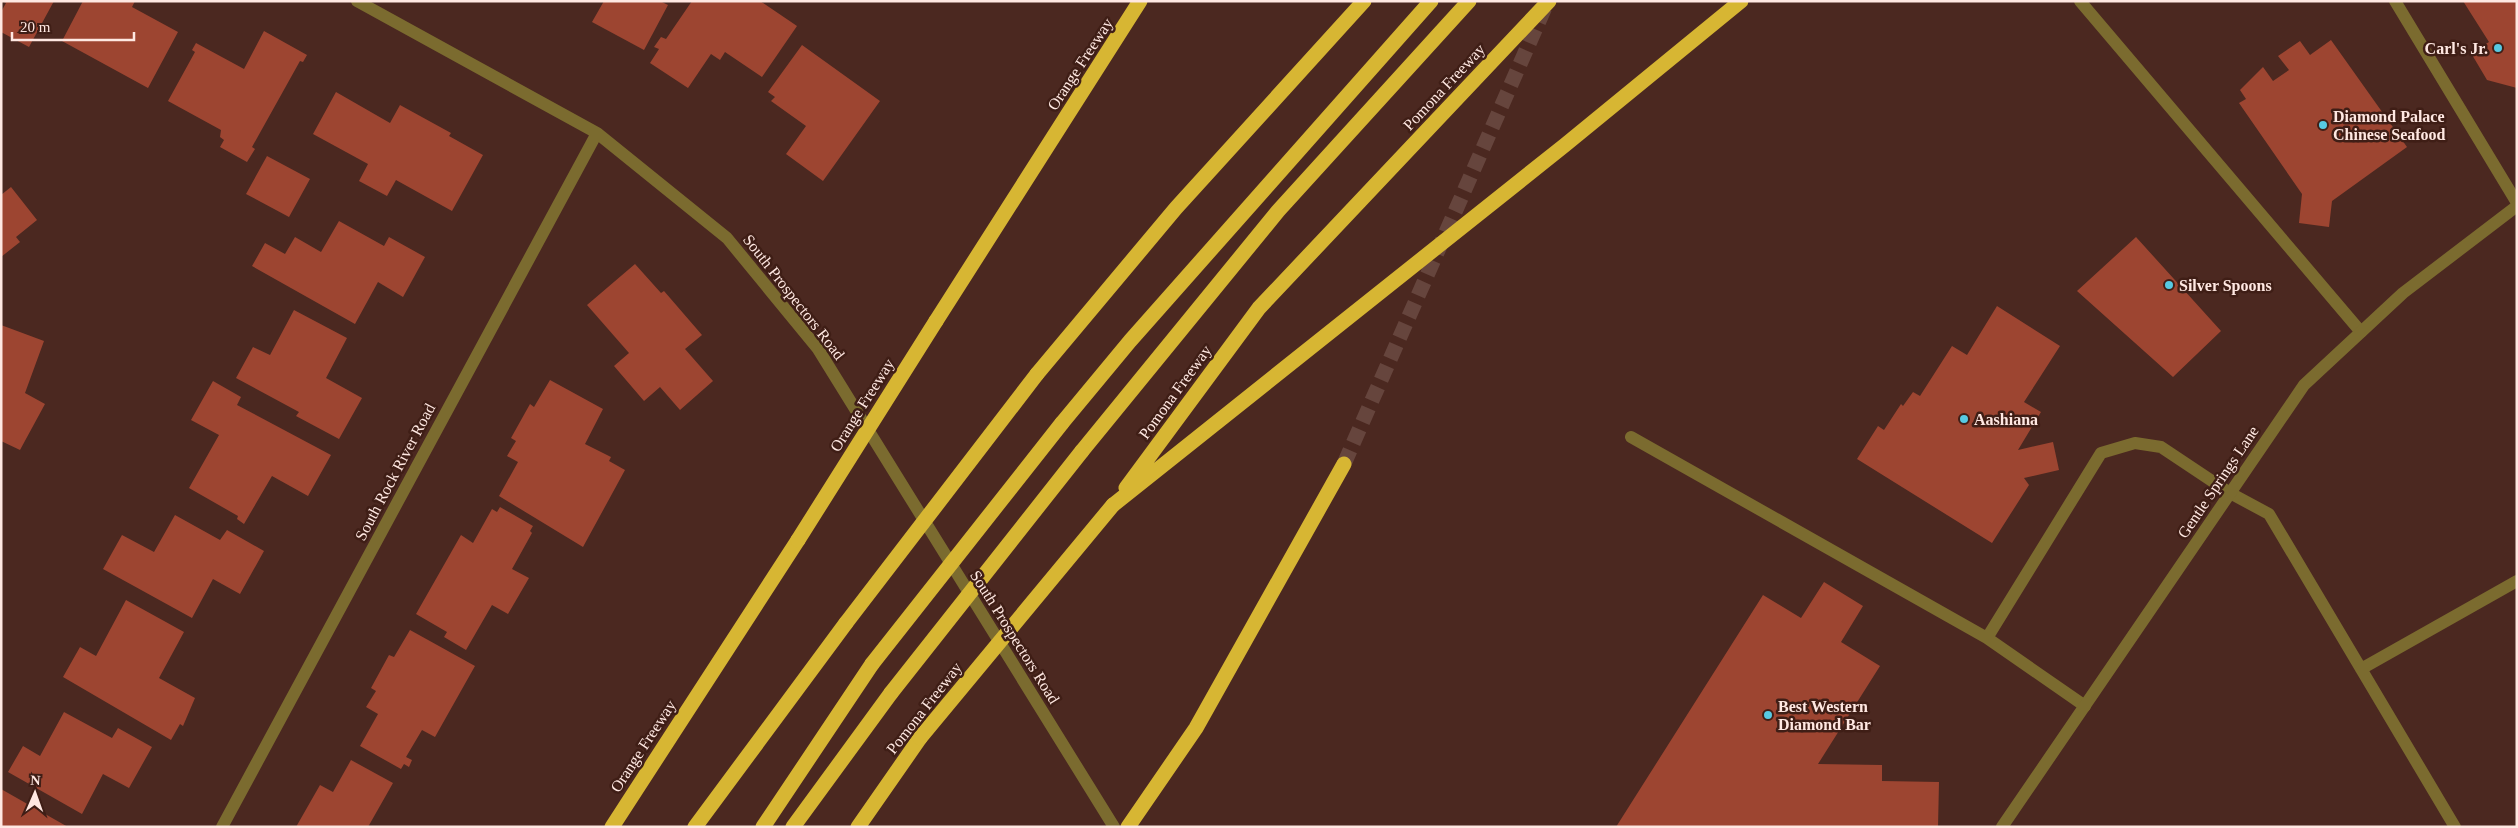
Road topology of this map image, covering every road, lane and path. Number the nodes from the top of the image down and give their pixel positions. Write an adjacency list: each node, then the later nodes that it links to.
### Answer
1 (357, 1): 10 (street, South Prospectors Road)
2 (1140, 1): 22 (highway, Orange Freeway, bridge)
3 (1364, 1): 23 (highway, bridge)
4 (1430, 1): 24 (highway, bridge)
5 (1469, 1): 25 (highway, bridge)
6 (1549, 1): 16 (highway, Pomona Freeway)
7 (1741, 1): 16 (highway)
8 (2080, 1): 12 (street)
9 (2395, 1): 11 (street)
10 (597, 133): 21 (street, South Rock River Road); 27 (street, South Prospectors Road)
11 (2517, 205): 12 (street, Gentle Springs Lane)
12 (2361, 332): 15 (street, Gentle Springs Lane)
13 (1631, 437): 18 (street)
14 (1344, 464): 28 (highway)
15 (2230, 493): 18 (street); 19 (street); 20 (street, Gentle Springs Lane)
16 (1113, 505): 26 (highway, Pomona Freeway, bridge)
17 (2517, 581): 19 (street)
18 (1987, 638): 20 (street)
19 (2361, 669): 30 (street)
20 (2085, 706): 29 (street, Gentle Springs Lane)
21 (222, 827)
22 (612, 827)
23 (695, 827)
24 (763, 827)
25 (793, 827)
26 (858, 827)
27 (1114, 827)
28 (1128, 827)
29 (2002, 827)
30 (2455, 827)

